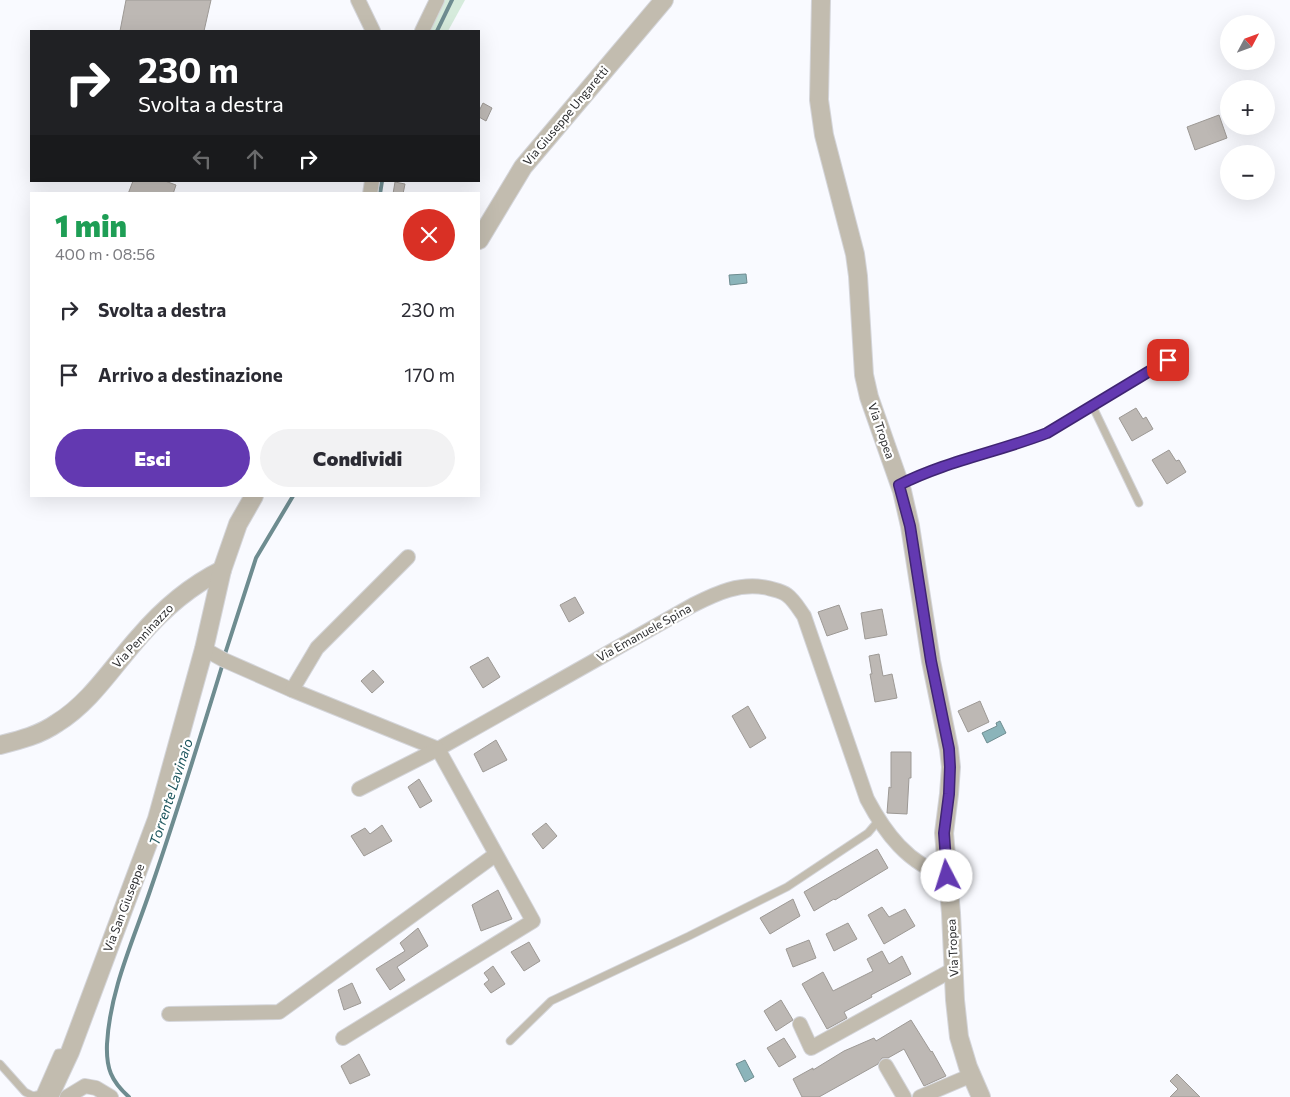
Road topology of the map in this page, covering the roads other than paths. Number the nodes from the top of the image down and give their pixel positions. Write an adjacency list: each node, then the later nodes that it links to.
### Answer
1 (358, 0): 5 (street)
2 (437, 0): 6 (street)
3 (664, 0): 7 (street, Via Giuseppe Ungaretti)
4 (821, 0): 10 (street, Via Tropea)
5 (373, 30)
6 (422, 30)
7 (480, 238)
8 (1168, 360): 9 (lane)
9 (1092, 405): 10 (lane); 12 (lane)
10 (899, 485): 22 (street, Via Tropea)
11 (253, 497): 14 (street)
12 (1139, 503)
13 (408, 557): 16 (street)
14 (222, 570): 15 (street, Via San Giuseppe); 17 (street, Via Penninazzo)
15 (204, 648): 16 (street); 28 (street, Via San Giuseppe)
16 (292, 690): 18 (street)
17 (0, 745)
18 (438, 749): 19 (street, Via Emanuele Spina); 20 (street, Via Emanuele Spina); 21 (street)
19 (359, 789)
20 (879, 820): 22 (street, Via Emanuele Spina); 27 (lane)
21 (496, 855): 24 (street); 26 (street)
22 (947, 876): 23 (street, Via Tropea)
23 (954, 969): 25 (street); 31 (street, Via Tropea)
24 (170, 1014)
25 (800, 1024)
26 (343, 1038)
27 (510, 1041)
28 (70, 1052): 29 (lane); 32 (street, Via San Giuseppe)
29 (0, 1064)
30 (886, 1066): 35 (street)
31 (972, 1075): 36 (street); 37 (street, Via Tropea)
32 (49, 1097)
33 (67, 1097): 34 (street)
34 (111, 1097)
35 (904, 1097)
36 (920, 1097)
37 (981, 1097)

